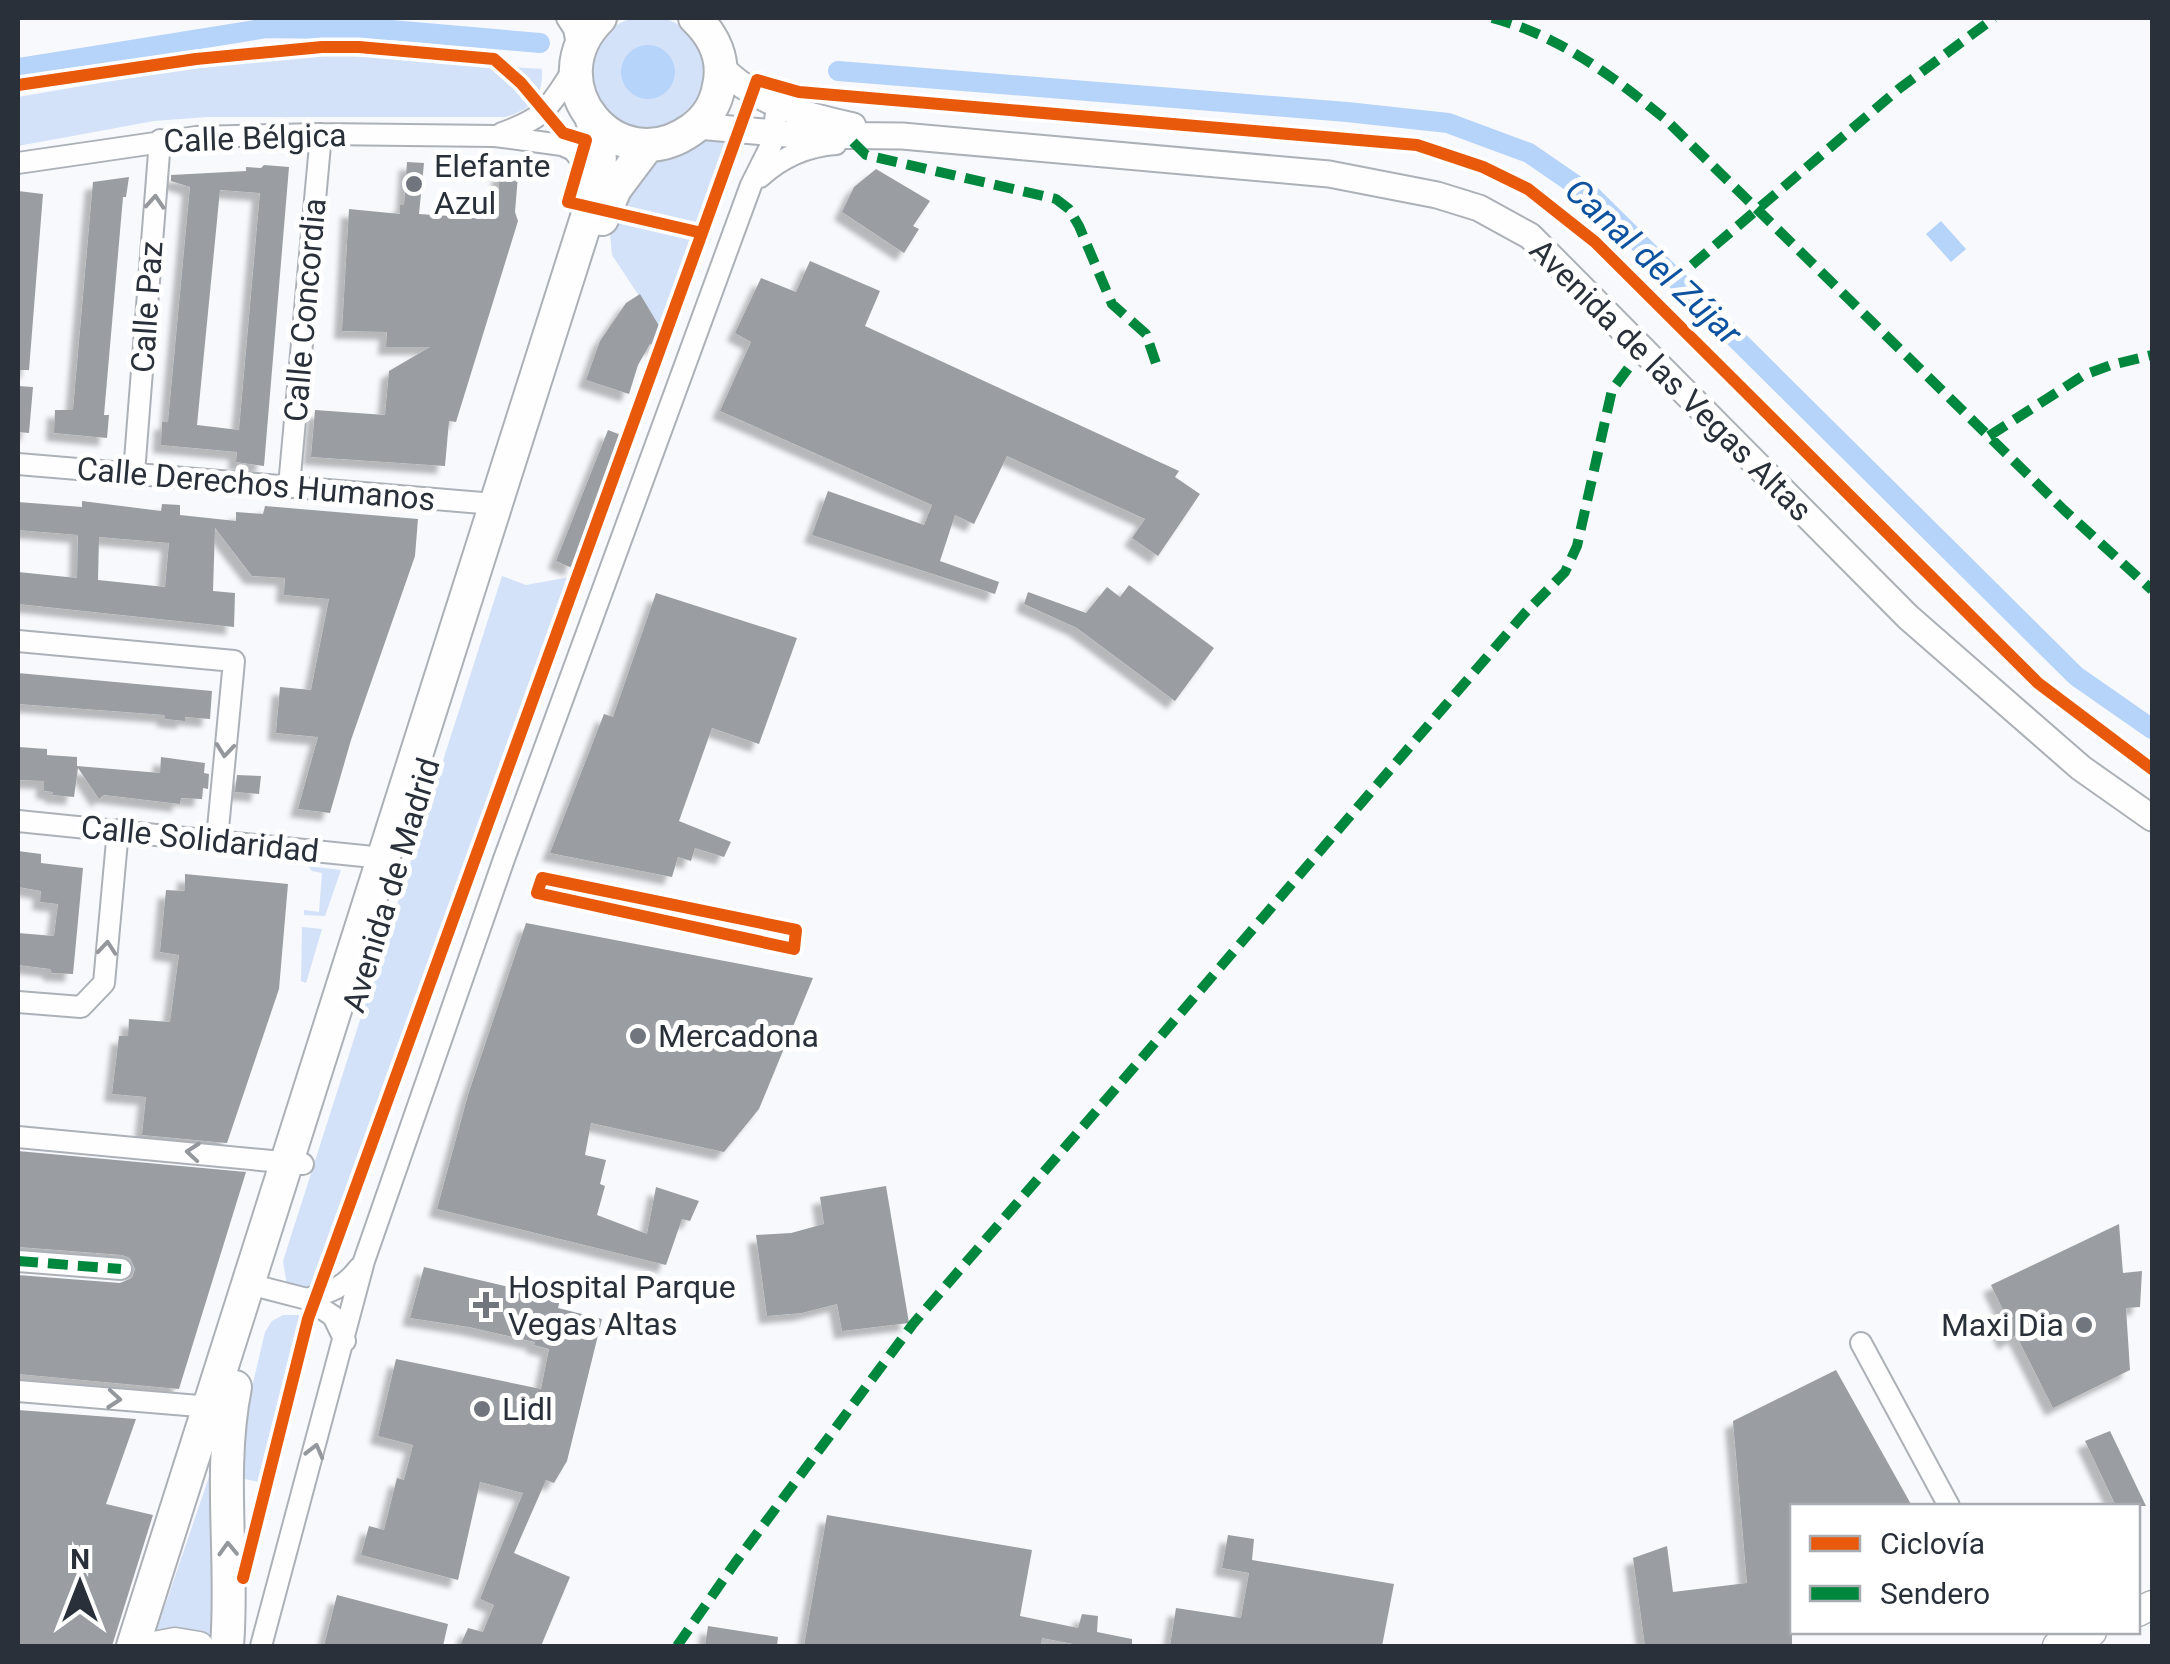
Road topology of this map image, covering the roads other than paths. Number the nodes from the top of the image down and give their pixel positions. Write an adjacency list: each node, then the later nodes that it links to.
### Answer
1 (567, 18): 4 (street)
2 (600, 18): 4 (main road)
3 (695, 18): 5 (main road)
4 (576, 58): 7 (main road, Avenida de Madrid); 11 (street)
5 (721, 67): 6 (street); 8 (main road)
6 (777, 106): 9 (street); 12 (street)
7 (592, 120): 14 (main road); 17 (main road, Avenida de Madrid)
8 (698, 126): 9 (street); 14 (main road)
9 (762, 133): 12 (street); 16 (street)
10 (321, 134): 11 (street, Calle Bélgica); 13 (street, Calle Bélgica); 20 (street, Calle Concordia)
11 (495, 136): 17 (street, Calle Bélgica)
12 (902, 136): 16 (street); 23 (street, Avenida de las Vegas Altas)
13 (160, 140): 15 (street, Calle Bélgica); 19 (street, Calle Paz, one-way to 13)
14 (648, 145): 30 (main road, Avenida de Madrid)
15 (18, 163)
16 (751, 186): 32 (street)
17 (594, 195): 21 (main road, Avenida de Madrid)
18 (18, 464): 19 (street, Calle Derechos Humanos)
19 (134, 473): 20 (street, Calle Derechos Humanos)
20 (290, 486): 21 (street, Calle Derechos Humanos)
21 (494, 504): 27 (main road, Avenida de Madrid)
22 (18, 641): 26 (street, one-way to 26)
23 (2152, 818)
24 (18, 820): 25 (street, Calle Solidaridad)
25 (118, 830): 26 (street, Calle Solidaridad); 28 (street, one-way to 25)
26 (216, 839): 27 (street, Calle Solidaridad)
27 (383, 858): 30 (main road, Avenida de Madrid)
28 (18, 1002)
29 (18, 1136): 30 (street, one-way to 29)
30 (297, 1162): 34 (main road, Avenida de Madrid)
31 (18, 1261): 33 (street)
32 (364, 1261): 35 (street); 36 (street)
33 (121, 1269)
34 (257, 1286): 35 (street); 39 (main road, Avenida de Madrid); 45 (main road, Avenida de Madrid, one-way to 34)
35 (307, 1298): 36 (street)
36 (345, 1341): 46 (street, one-way to 36)
37 (1861, 1343): 40 (street)
38 (18, 1391): 39 (street, one-way to 39)
39 (210, 1407): 42 (main road, Avenida de Madrid)
40 (1949, 1504)
41 (2087, 1634): 47 (main road)
42 (133, 1646)
43 (154, 1646): 44 (main road)
44 (199, 1646)
45 (227, 1646)
46 (261, 1646)
47 (2057, 1646)

